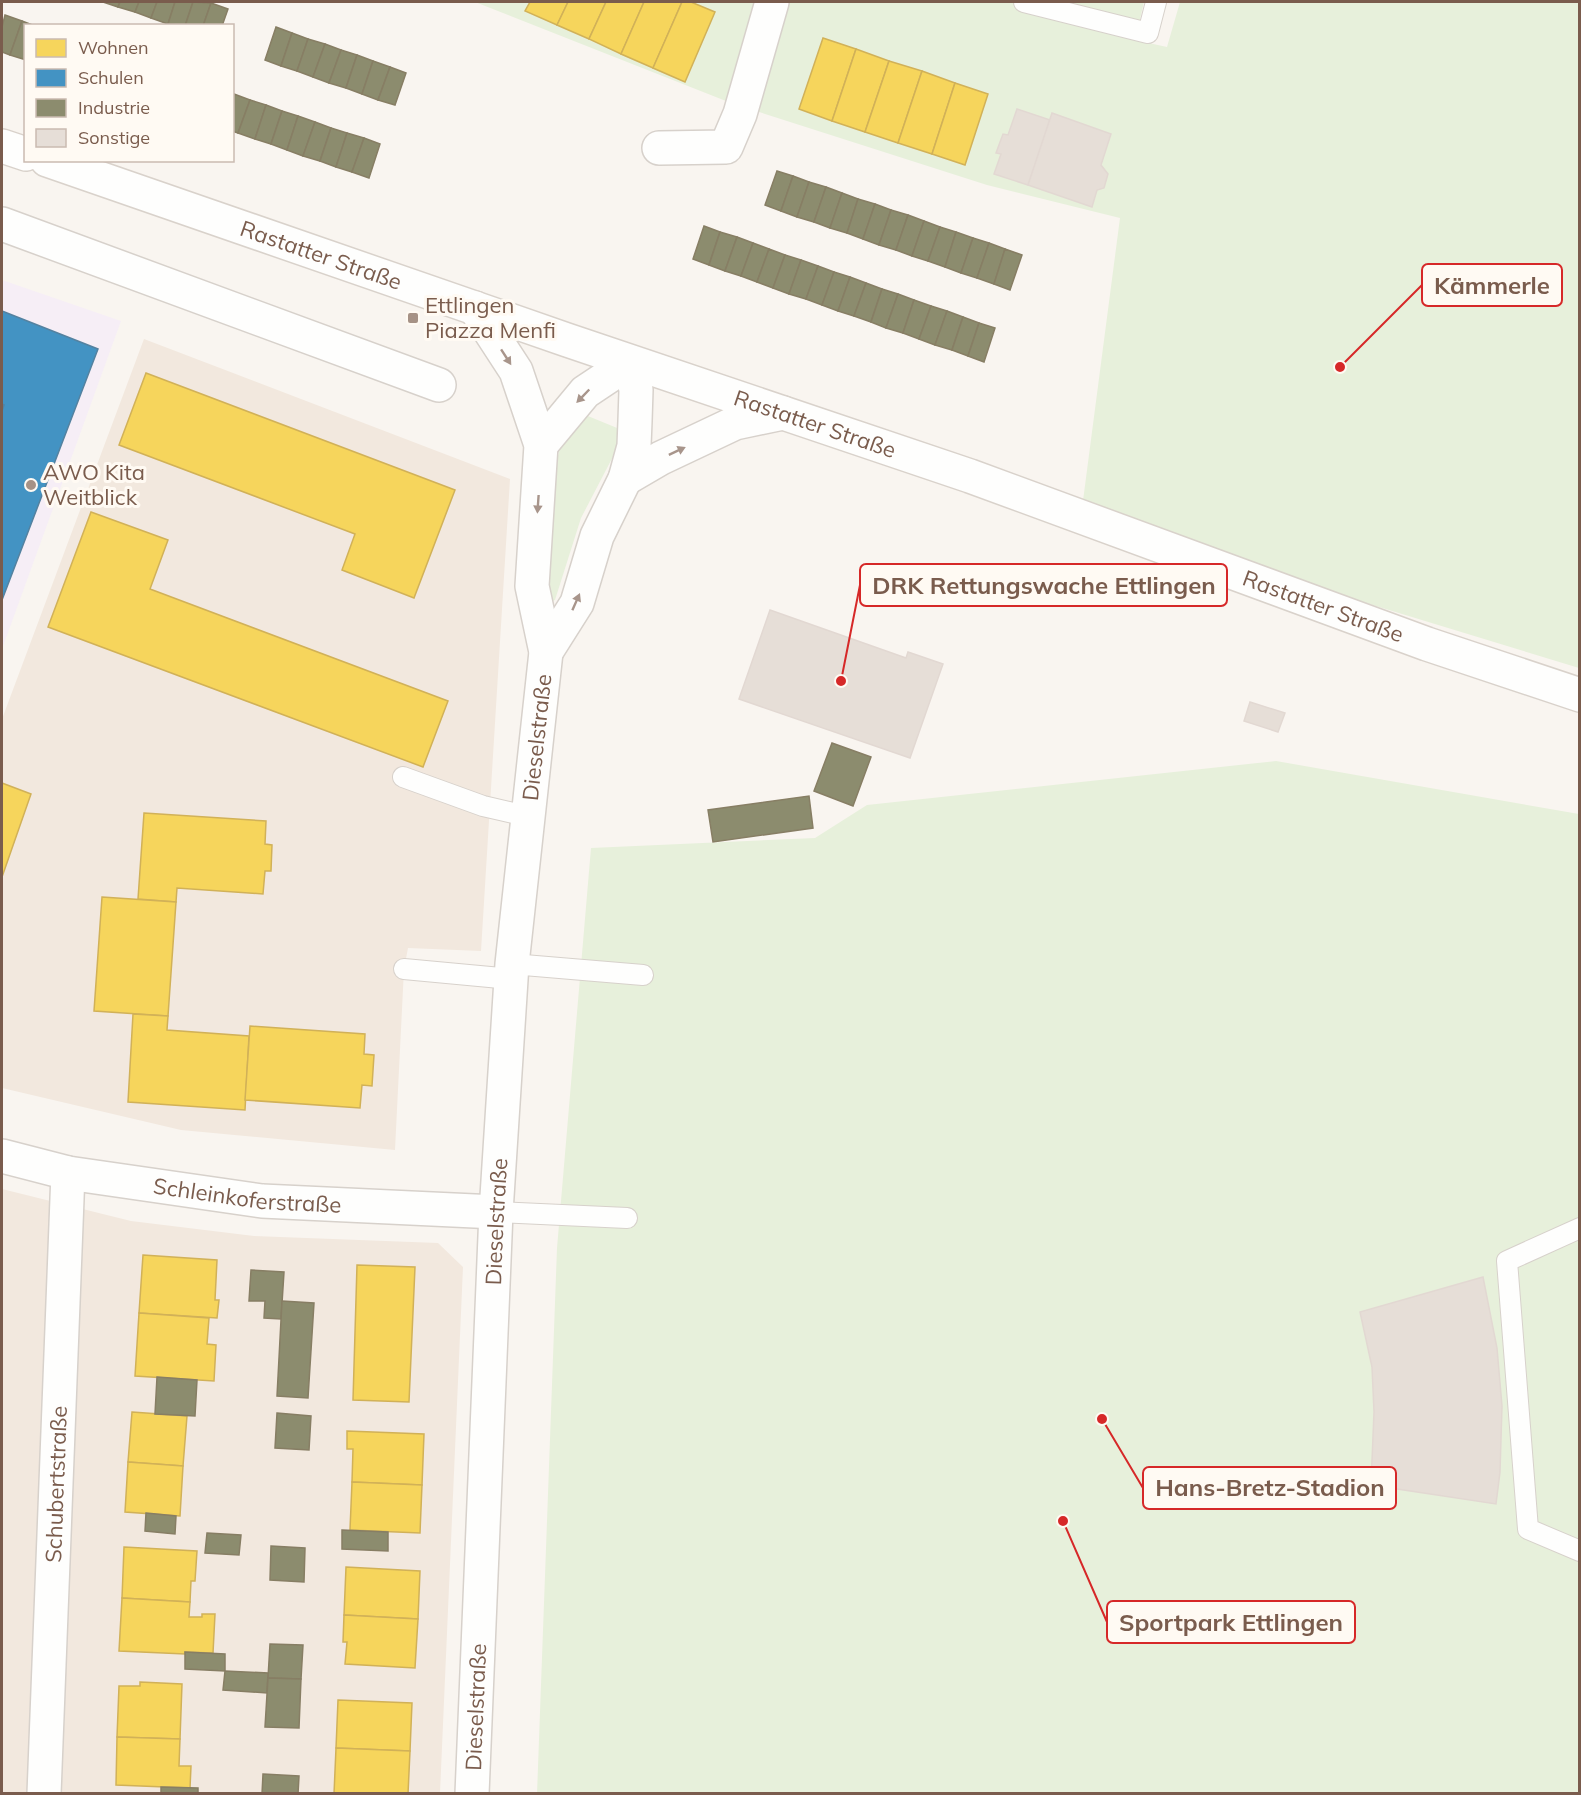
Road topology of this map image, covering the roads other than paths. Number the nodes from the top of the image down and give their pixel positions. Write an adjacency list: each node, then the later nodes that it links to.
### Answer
1 (772, 2): 5 (street)
2 (1023, 2): 3 (lane)
3 (1156, 2)
4 (2, 147): 6 (street)
5 (659, 148)
6 (24, 153)
7 (53, 162): 9 (street, Rastatter Straße)
8 (2, 224): 11 (street)
9 (475, 308): 10 (street, Rastatter Straße); 13 (street, Dieselstraße, one-way to 13)
10 (630, 362): 12 (street, Rastatter Straße); 13 (street, one-way to 13); 14 (street, Dieselstraße)
11 (439, 385)
12 (783, 413): 14 (street, one-way to 12); 16 (street, Rastatter Straße)
13 (541, 445): 15 (street, Dieselstraße, one-way to 15)
14 (625, 478): 15 (street, Dieselstraße, one-way to 14)
15 (546, 652): 18 (street, Dieselstraße)
16 (1580, 695)
17 (404, 777): 18 (lane)
18 (526, 816): 20 (street, Dieselstraße)
19 (404, 969): 20 (lane)
20 (512, 971): 21 (lane); 24 (street, Dieselstraße)
21 (643, 975)
22 (2, 1156): 23 (street, Schleinkoferstraße)
23 (68, 1173): 24 (street, Schleinkoferstraße); 28 (street, Schubertstraße)
24 (496, 1212): 25 (lane); 29 (street, Dieselstraße)
25 (627, 1218)
26 (1580, 1228): 27 (lane)
27 (1580, 1551)
28 (44, 1794)
29 (472, 1794)

